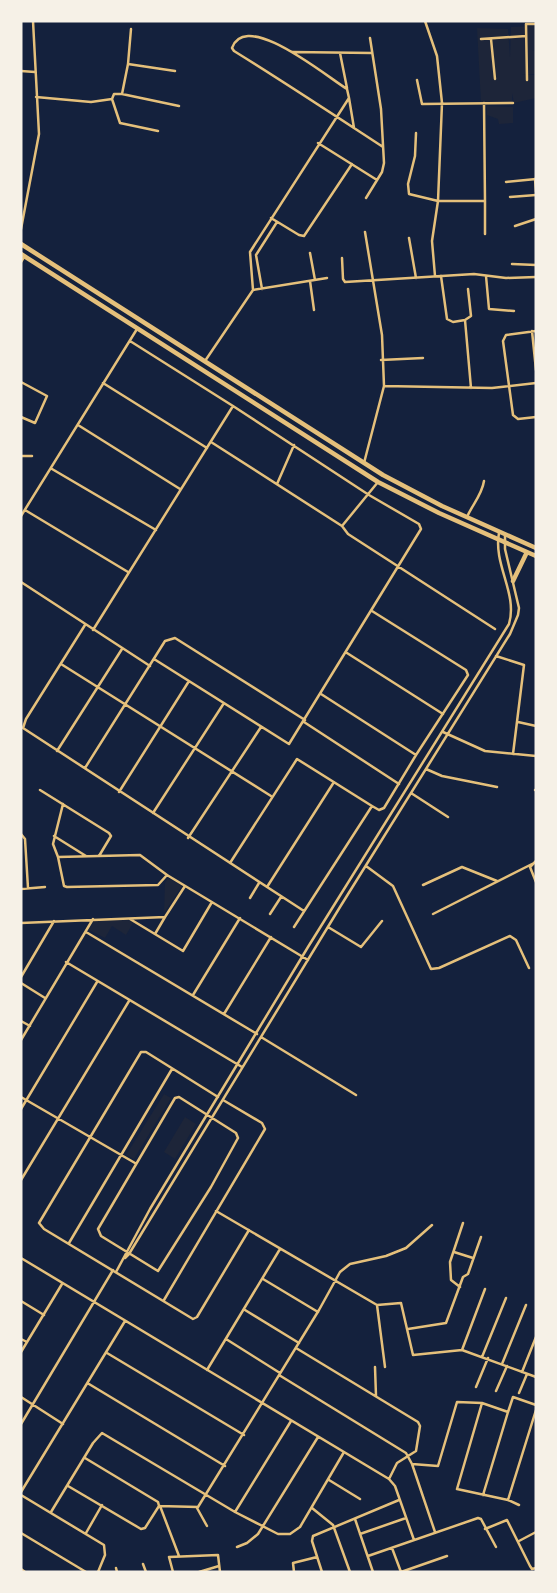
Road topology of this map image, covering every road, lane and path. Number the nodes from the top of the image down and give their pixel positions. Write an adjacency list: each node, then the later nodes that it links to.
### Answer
1 (33, 21): 16 (street)
2 (425, 21): 25 (street)
3 (526, 23): 4 (street); 6 (street)
4 (536, 24)
5 (131, 29): 13 (street)
6 (526, 36): 8 (street); 19 (street)
7 (370, 38): 12 (street)
8 (491, 39): 9 (street); 17 (street)
9 (481, 40)
10 (291, 52): 11 (street); 20 (street); 29 (street)
11 (340, 53): 12 (street); 20 (street)
12 (372, 53): 34 (street)
13 (128, 64): 15 (street); 21 (street)
14 (21, 71): 16 (street)
15 (175, 71)
16 (35, 72): 22 (street)
17 (495, 78)
18 (417, 80): 25 (street)
19 (527, 80)
20 (347, 89): 23 (street)
21 (122, 94): 24 (street); 28 (street)
22 (36, 97): 24 (street); 48 (street)
23 (348, 98): 29 (street); 30 (street)
24 (112, 99): 31 (street)
25 (442, 103): 26 (street); 42 (street)
26 (484, 103): 27 (street); 43 (street)
27 (513, 103)
28 (179, 106)
29 (336, 117): 30 (street); 33 (street)
30 (354, 128): 34 (street)
31 (158, 131)
32 (416, 133): 42 (street)
33 (318, 143): 35 (street); 44 (street)
34 (383, 147): 37 (street)
35 (352, 164): 37 (street); 46 (street)
36 (535, 179): 38 (street); 39 (street)
37 (377, 180): 41 (street)
38 (506, 182)
39 (536, 194): 40 (street)
40 (510, 197)
41 (366, 198)
42 (438, 201): 43 (street); 59 (street)
43 (485, 201): 50 (street)
44 (271, 218): 46 (street); 70 (street)
45 (536, 219): 47 (street)
46 (277, 222): 68 (street)
47 (515, 226)
48 (21, 228)
49 (365, 232): 67 (street)
50 (485, 234)
51 (409, 238): 64 (street)
52 (21, 244): 80 (highway)
53 (310, 253): 65 (street)
54 (23, 255): 56 (street); 74 (highway)
55 (342, 258): 67 (street)
56 (21, 262)
57 (512, 264): 58 (street)
58 (536, 264)
59 (435, 276): 60 (street); 64 (street)
60 (441, 276): 61 (street); 73 (street)
61 (486, 276): 62 (street); 72 (street)
62 (536, 277)
63 (327, 278): 65 (street)
64 (416, 278): 67 (street)
65 (315, 280): 66 (street)
66 (310, 281): 68 (street); 71 (street)
67 (374, 281): 79 (street)
68 (262, 289): 70 (street)
69 (468, 289): 73 (street)
70 (254, 290): 80 (street)
71 (314, 310)
72 (514, 311)
73 (465, 320): 88 (street)
74 (137, 329): 77 (street); 89 (highway)
75 (532, 331): 76 (street); 81 (street); 87 (street)
76 (536, 331)
77 (130, 341): 84 (street); 90 (street)
78 (423, 358): 79 (street)
79 (381, 360): 86 (street)
80 (205, 361): 83 (highway)
81 (536, 370)
82 (21, 382): 91 (street)
83 (239, 382): 89 (highway); 99 (highway)
84 (103, 383): 93 (street); 96 (street)
85 (536, 383): 87 (street)
86 (384, 386): 88 (street); 99 (street)
87 (508, 386): 88 (street); 92 (street)
88 (471, 388)
89 (234, 389): 103 (highway)
90 (233, 406): 94 (street); 95 (street)
91 (21, 417)
92 (536, 417)
93 (78, 425): 100 (street); 105 (street)
94 (211, 442): 96 (street); 104 (street)
95 (294, 445): 104 (street); 106 (street)
96 (207, 448): 105 (street)
97 (21, 456): 98 (street)
98 (32, 456)
99 (364, 462): 101 (highway)
100 (51, 468): 107 (street); 111 (street)
101 (383, 475): 103 (highway); 109 (highway)
102 (484, 481): 109 (street)
103 (378, 482): 106 (street); 114 (highway)
104 (277, 484): 110 (street)
105 (180, 490): 111 (street)
106 (369, 495): 110 (street); 119 (street)
107 (25, 510): 108 (street); 120 (street)
108 (21, 516)
109 (467, 517): 112 (highway)
110 (342, 526): 119 (street)
111 (156, 530): 120 (street)
112 (499, 533): 113 (highway); 114 (street)
113 (505, 536): 115 (street); 116 (highway)
114 (498, 540): 115 (highway); 144 (street)
115 (504, 542): 117 (highway); 121 (street)
116 (536, 548)
117 (527, 552): 118 (highway); 121 (highway)
118 (536, 556)
119 (399, 568): 123 (street); 125 (street)
120 (128, 572): 126 (street)
121 (513, 581): 129 (street)
122 (21, 582): 124 (street)
123 (372, 611): 128 (street); 138 (street)
124 (85, 625): 126 (street); 131 (street)
125 (495, 628)
126 (93, 630): 127 (street)
127 (122, 649): 132 (street); 134 (street)
128 (347, 653): 135 (street); 138 (street)
129 (496, 656): 140 (street); 145 (street)
130 (154, 659): 132 (street); 133 (street); 139 (street)
131 (61, 663): 134 (street); 147 (street)
132 (150, 666): 137 (street)
133 (189, 681): 136 (street); 142 (street)
134 (97, 686): 137 (street); 147 (street)
135 (322, 694): 139 (street); 149 (street)
136 (224, 703): 143 (street); 146 (street)
137 (125, 705): 142 (street); 151 (street)
138 (443, 714): 149 (street)
139 (305, 721): 143 (street); 155 (street)
140 (518, 722): 141 (street); 148 (street)
141 (536, 726)
142 (161, 727): 146 (street); 158 (street)
143 (261, 727): 153 (street)
144 (443, 732): 145 (street); 168 (street)
145 (447, 735): 148 (street); 152 (street)
146 (195, 748): 153 (street); 163 (street)
147 (57, 751): 151 (street)
148 (513, 754): 150 (street)
149 (416, 755): 155 (street)
150 (536, 756)
151 (84, 769): 158 (street)
152 (426, 769): 156 (street); 159 (street)
153 (233, 772): 160 (street); 167 (street)
154 (334, 782): 160 (street); 162 (street); 184 (street)
155 (399, 784): 162 (street)
156 (497, 788)
157 (40, 790): 161 (street)
158 (119, 792): 163 (street)
159 (412, 793): 164 (street); 169 (street)
160 (271, 796): 175 (street)
161 (63, 804): 166 (street); 171 (street)
162 (372, 806): 192 (street)
163 (152, 814): 167 (street)
164 (448, 817)
165 (21, 834): 173 (street)
166 (54, 836): 170 (street); 172 (street)
167 (188, 838): 175 (street)
168 (371, 848): 169 (street); 190 (street)
169 (376, 850): 176 (street)
170 (86, 856): 171 (street); 172 (street)
171 (99, 856): 177 (street)
172 (58, 858): 177 (street)
173 (23, 861): 185 (street)
174 (535, 862): 178 (street); 179 (street)
175 (230, 863): 180 (street)
176 (366, 866): 191 (street); 210 (street)
177 (167, 875): 182 (street)
178 (497, 881): 181 (street); 194 (street)
179 (536, 882)
180 (259, 883): 184 (street); 188 (street)
181 (423, 885)
182 (185, 886): 189 (street); 195 (street)
183 (46, 887): 185 (street)
184 (268, 887): 187 (street)
185 (28, 888): 186 (street)
186 (21, 889)
187 (281, 897): 192 (street); 193 (street)
188 (250, 898)
189 (212, 902): 197 (street); 205 (street)
190 (335, 904): 191 (street); 207 (street)
191 (340, 906): 203 (street)
192 (304, 911): 202 (street)
193 (270, 914)
194 (433, 914)
195 (165, 917): 196 (street); 205 (street)
196 (130, 918): 198 (street); 205 (street)
197 (240, 918): 206 (street); 214 (street)
198 (93, 919): 199 (street); 204 (street)
199 (54, 921): 201 (street); 211 (street)
200 (382, 921): 203 (street)
201 (21, 923)
202 (294, 927)
203 (328, 927): 208 (street)
204 (86, 932): 209 (street); 214 (street)
205 (155, 934)
206 (271, 937): 207 (street); 217 (street)
207 (302, 957): 208 (street); 220 (street)
208 (308, 960): 221 (street)
209 (66, 962): 212 (street); 215 (street)
210 (529, 968)
211 (21, 976)
212 (97, 982): 216 (street); 229 (street)
213 (21, 983): 215 (street)
214 (193, 995): 217 (street)
215 (45, 998): 219 (street)
216 (129, 1001): 223 (street); 233 (street)
217 (224, 1014): 220 (street)
218 (21, 1021): 219 (street)
219 (30, 1026): 222 (street)
220 (256, 1034): 221 (street); 223 (street)
221 (261, 1036): 224 (street); 226 (street)
222 (21, 1040)
223 (237, 1065): 224 (street); 228 (street)
224 (242, 1067): 230 (street)
225 (172, 1069): 228 (street); 235 (street); 236 (street)
226 (356, 1096)
227 (21, 1097): 229 (street)
228 (218, 1097): 230 (street); 232 (street)
229 (26, 1100): 231 (street); 233 (street)
230 (223, 1100): 234 (street); 240 (street)
231 (21, 1109)
232 (207, 1114): 234 (street); 237 (street); 239 (street)
233 (58, 1117): 235 (street); 238 (street)
234 (212, 1117): 241 (street); 250 (street)
235 (89, 1136): 236 (street); 246 (street)
236 (121, 1155): 237 (street); 246 (street)
237 (135, 1163): 248 (street)
238 (21, 1180)
239 (150, 1208): 241 (street); 248 (street)
240 (216, 1211): 244 (street); 261 (street)
241 (155, 1212): 250 (street)
242 (463, 1223): 249 (street)
243 (432, 1225): 256 (street)
244 (249, 1230): 247 (street); 261 (street)
245 (481, 1237): 252 (street)
246 (69, 1243): 254 (street)
247 (280, 1249): 255 (street); 256 (street)
248 (125, 1252): 250 (street); 253 (street)
249 (454, 1252): 252 (street); 258 (street)
250 (129, 1254): 253 (street)
251 (21, 1258): 257 (street)
252 (473, 1258): 258 (street)
253 (124, 1259): 254 (street)
254 (114, 1271): 261 (street); 263 (street)
255 (262, 1279): 266 (street); 267 (street)
256 (334, 1282): 265 (street); 267 (street)
257 (62, 1284): 263 (street); 268 (street)
258 (460, 1287): 270 (street)
259 (485, 1289): 277 (street)
260 (506, 1298): 280 (street)
261 (164, 1300)
262 (21, 1301): 268 (street)
263 (94, 1302): 269 (street); 298 (street)
264 (526, 1305): 282 (street)
265 (377, 1306): 270 (street); 284 (street)
266 (244, 1310): 273 (street); 275 (street)
267 (318, 1312): 275 (street)
268 (44, 1315): 274 (street)
269 (125, 1321): 279 (street); 286 (street)
270 (408, 1329): 277 (street)
271 (536, 1337): 287 (street)
272 (21, 1338): 274 (street)
273 (226, 1340): 286 (street); 288 (street)
274 (27, 1342): 278 (street)
275 (299, 1343): 276 (street)
276 (296, 1348): 288 (street); 295 (street)
277 (462, 1350): 280 (street)
278 (21, 1352)
279 (107, 1353): 291 (street); 306 (street)
280 (482, 1356): 281 (street)
281 (488, 1358): 282 (street); 292 (street)
282 (502, 1364): 283 (street)
283 (507, 1366): 287 (street); 293 (street)
284 (385, 1367)
285 (375, 1368): 295 (street)
286 (207, 1370): 299 (street)
287 (522, 1372): 289 (street)
288 (280, 1374): 299 (street); 309 (street)
289 (527, 1374): 290 (street); 294 (street)
290 (536, 1377)
291 (89, 1383): 305 (street); 312 (street)
292 (476, 1387)
293 (496, 1391)
294 (519, 1393)
295 (376, 1396): 309 (street)
296 (21, 1397): 298 (street)
297 (482, 1403): 302 (street); 311 (street); 317 (street)
298 (33, 1404): 304 (street); 305 (street)
299 (262, 1404): 303 (street); 306 (street)
300 (536, 1405): 302 (street)
301 (536, 1410): 321 (street)
302 (508, 1412): 317 (street)
303 (291, 1421): 307 (street); 328 (street)
304 (21, 1424)
305 (63, 1424): 316 (street)
306 (244, 1435): 312 (street)
307 (318, 1437): 308 (street); 332 (street)
308 (344, 1452): 313 (street); 314 (street)
309 (408, 1456): 311 (street); 313 (street)
310 (85, 1458): 315 (street); 318 (street); 324 (street)
311 (412, 1464): 335 (street)
312 (225, 1466): 318 (street)
313 (389, 1479): 320 (street)
314 (329, 1480): 319 (street); 326 (street)
315 (68, 1486): 323 (street); 327 (street)
316 (21, 1493): 327 (street)
317 (483, 1495): 321 (street)
318 (207, 1496): 325 (street); 328 (street)
319 (360, 1499)
320 (400, 1499): 329 (street); 330 (street)
321 (508, 1500): 322 (street)
322 (519, 1504)
323 (102, 1505): 324 (street); 338 (street)
324 (160, 1506): 325 (street); 345 (street)
325 (197, 1508): 331 (street)
326 (312, 1508): 332 (street); 333 (street)
327 (52, 1512): 338 (street)
328 (235, 1512): 332 (street)
329 (406, 1518): 339 (street); 340 (street)
330 (356, 1519): 333 (street); 339 (street)
331 (207, 1526)
332 (264, 1526): 342 (street)
333 (334, 1528): 348 (street); 364 (street)
334 (486, 1529): 335 (street); 341 (street); 343 (street)
335 (435, 1532): 340 (street)
336 (536, 1532): 341 (street)
337 (21, 1533): 355 (street)
338 (86, 1533): 356 (street)
339 (360, 1534): 346 (street)
340 (414, 1540): 344 (street)
341 (519, 1541): 352 (street)
342 (237, 1547)
343 (496, 1547)
344 (392, 1548): 346 (street); 366 (street)
345 (179, 1556): 350 (street); 359 (street)
346 (368, 1556): 365 (street)
347 (447, 1556): 366 (street)
348 (317, 1557): 362 (street); 363 (street)
349 (143, 1564): 358 (street)
350 (219, 1566): 360 (street); 361 (street)
351 (116, 1568): 357 (street)
352 (536, 1568)
353 (21, 1570): 354 (street)
354 (25, 1572)
355 (86, 1572)
356 (98, 1572)
357 (117, 1572)
358 (146, 1572)
359 (173, 1572)
360 (198, 1572)
361 (220, 1572)
362 (294, 1572)
363 (322, 1572)
364 (350, 1572)
365 (373, 1572)
366 (401, 1572)

